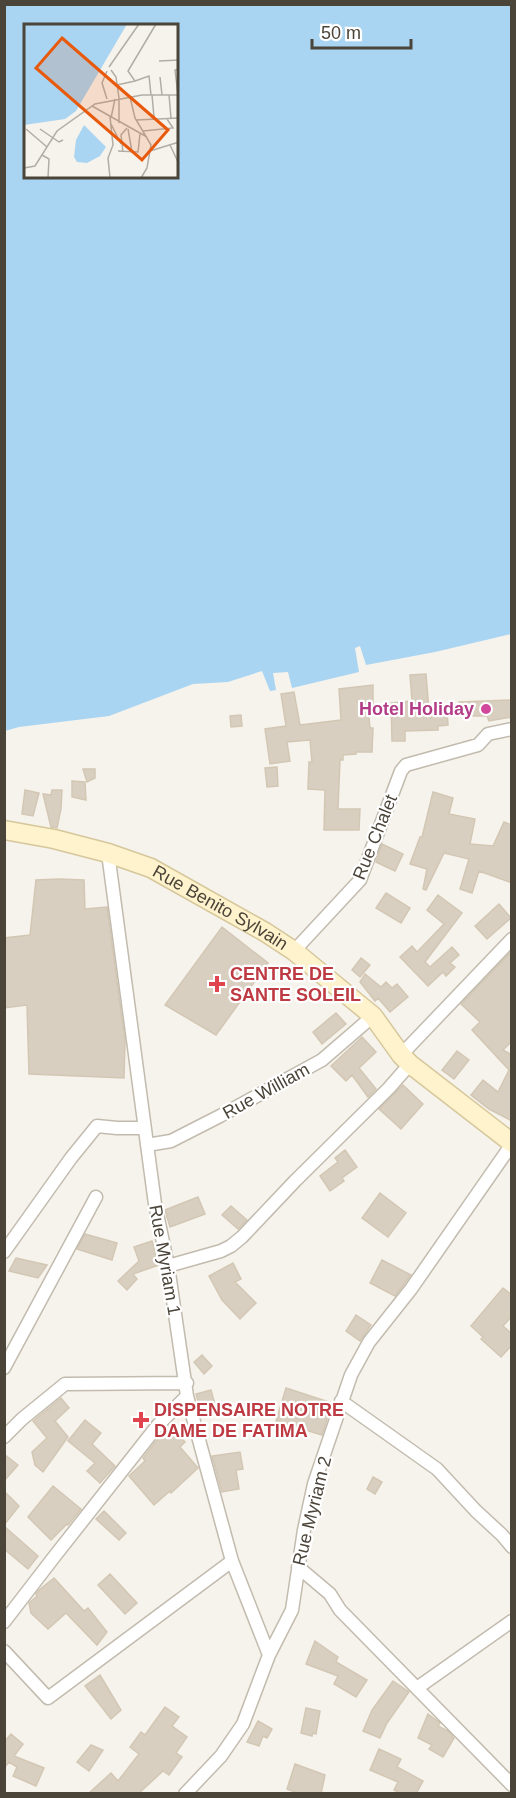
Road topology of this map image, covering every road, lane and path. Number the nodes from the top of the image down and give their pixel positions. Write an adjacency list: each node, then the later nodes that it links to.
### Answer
1 (512, 729): 5 (street, Rue Chalet)
2 (4, 830): 3 (main road, Rue Benito Sylvain)
3 (108, 853): 5 (main road, Rue Benito Sylvain); 8 (street, Rue Myriam 1)
4 (512, 939): 7 (street)
5 (294, 951): 6 (main road, Rue Benito Sylvain)
6 (373, 1016): 7 (main road, Rue Benito Sylvain); 10 (street, Rue William)
7 (406, 1059): 9 (main road, Rue Benito Sylvain); 13 (street)
8 (145, 1128): 10 (street, Rue Myriam 1); 12 (street)
9 (512, 1144): 16 (street, Rue Myriam 2)
10 (147, 1145): 13 (street, Rue Myriam 1)
11 (96, 1197): 14 (street)
12 (4, 1252)
13 (168, 1266): 15 (street, Rue Myriam 1)
14 (4, 1368)
15 (187, 1390): 17 (street); 19 (street, Rue Myriam 1); 22 (street)
16 (341, 1401): 18 (street); 20 (street, Rue Myriam 2)
17 (4, 1437)
18 (512, 1547)
19 (232, 1562): 23 (street); 24 (street, Rue Myriam 1)
20 (298, 1567): 24 (street, Rue Myriam 2); 25 (street)
21 (512, 1621): 25 (street)
22 (4, 1622)
23 (4, 1651)
24 (269, 1655): 27 (street, Rue Myriam 2)
25 (417, 1688): 26 (street)
26 (512, 1785)
27 (185, 1794)

